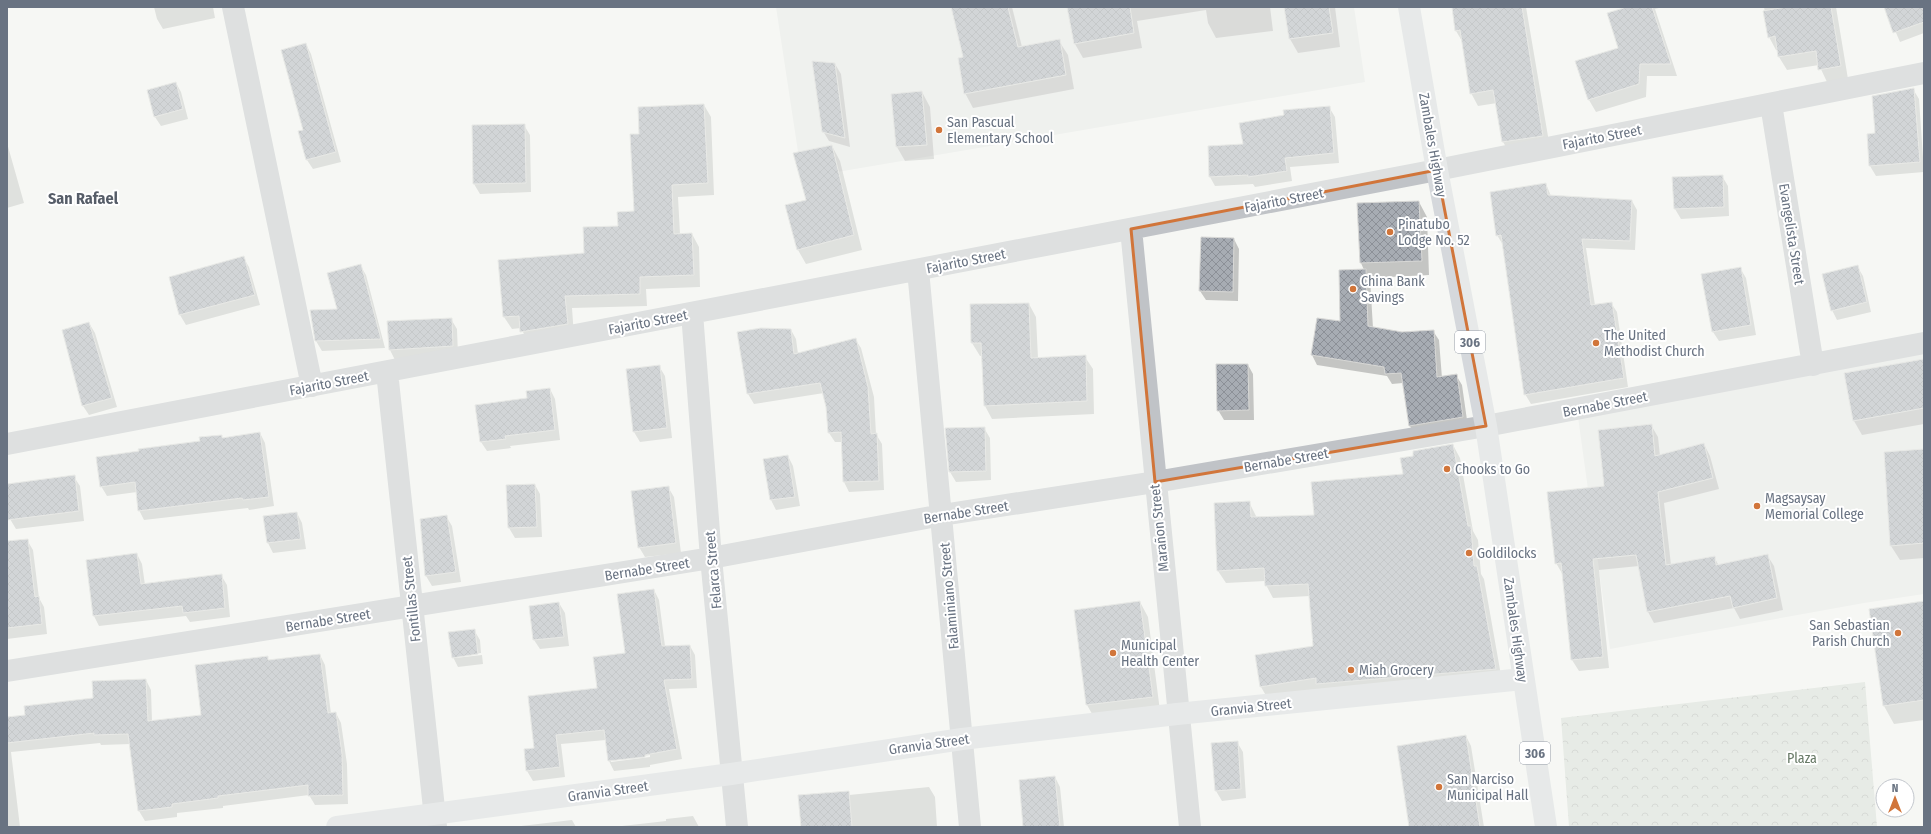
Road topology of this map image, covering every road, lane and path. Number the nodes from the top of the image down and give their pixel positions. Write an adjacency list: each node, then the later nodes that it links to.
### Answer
1 (233, 7): 12 (street)
2 (1409, 7): 5 (street, Zambales Highway / 306)
3 (1924, 73): 4 (street, Fajarito Street)
4 (1771, 104): 5 (street, Fajarito Street); 10 (street, Evangelista Street)
5 (1437, 170): 6 (street, Fajarito Street); 13 (street, Zambales Highway / 306)
6 (1131, 229): 7 (street, Fajarito Street); 15 (street, Marañon Street)
7 (918, 270): 8 (street, Fajarito Street); 16 (street, Falaminiano Street)
8 (692, 313): 11 (street, Fajarito Street); 17 (street, Felarca Street)
9 (1924, 343): 10 (street, Bernabe Street)
10 (1813, 365): 13 (street, Bernabe Street)
11 (387, 372): 12 (street, Fajarito Street); 18 (street, Fontillas Street)
12 (312, 386): 14 (street, Fajarito Street)
13 (1486, 426): 15 (street, Bernabe Street); 20 (street, Zambales Highway / 306)
14 (7, 444)
15 (1155, 482): 16 (street, Bernabe Street); 21 (street, Marañon Street)
16 (942, 515): 17 (street, Bernabe Street); 22 (street, Falaminiano Street)
17 (711, 558): 18 (street, Bernabe Street); 23 (street, Felarca Street)
18 (412, 607): 19 (street, Bernabe Street); 24 (street, Fontillas Street)
19 (7, 671)
20 (1523, 679): 21 (street, Granvia Street); 29 (street, Zambales Highway / 306)
21 (1177, 714): 22 (street, Granvia Street); 28 (street, Marañon Street)
22 (962, 739): 23 (street, Granvia Street); 27 (street, Falaminiano Street)
23 (731, 774): 24 (street, Granvia Street); 26 (street, Felarca Street)
24 (436, 821): 25 (street, Granvia Street)
25 (337, 827)
26 (737, 827)
27 (970, 827)
28 (1190, 827)
29 (1546, 827)

